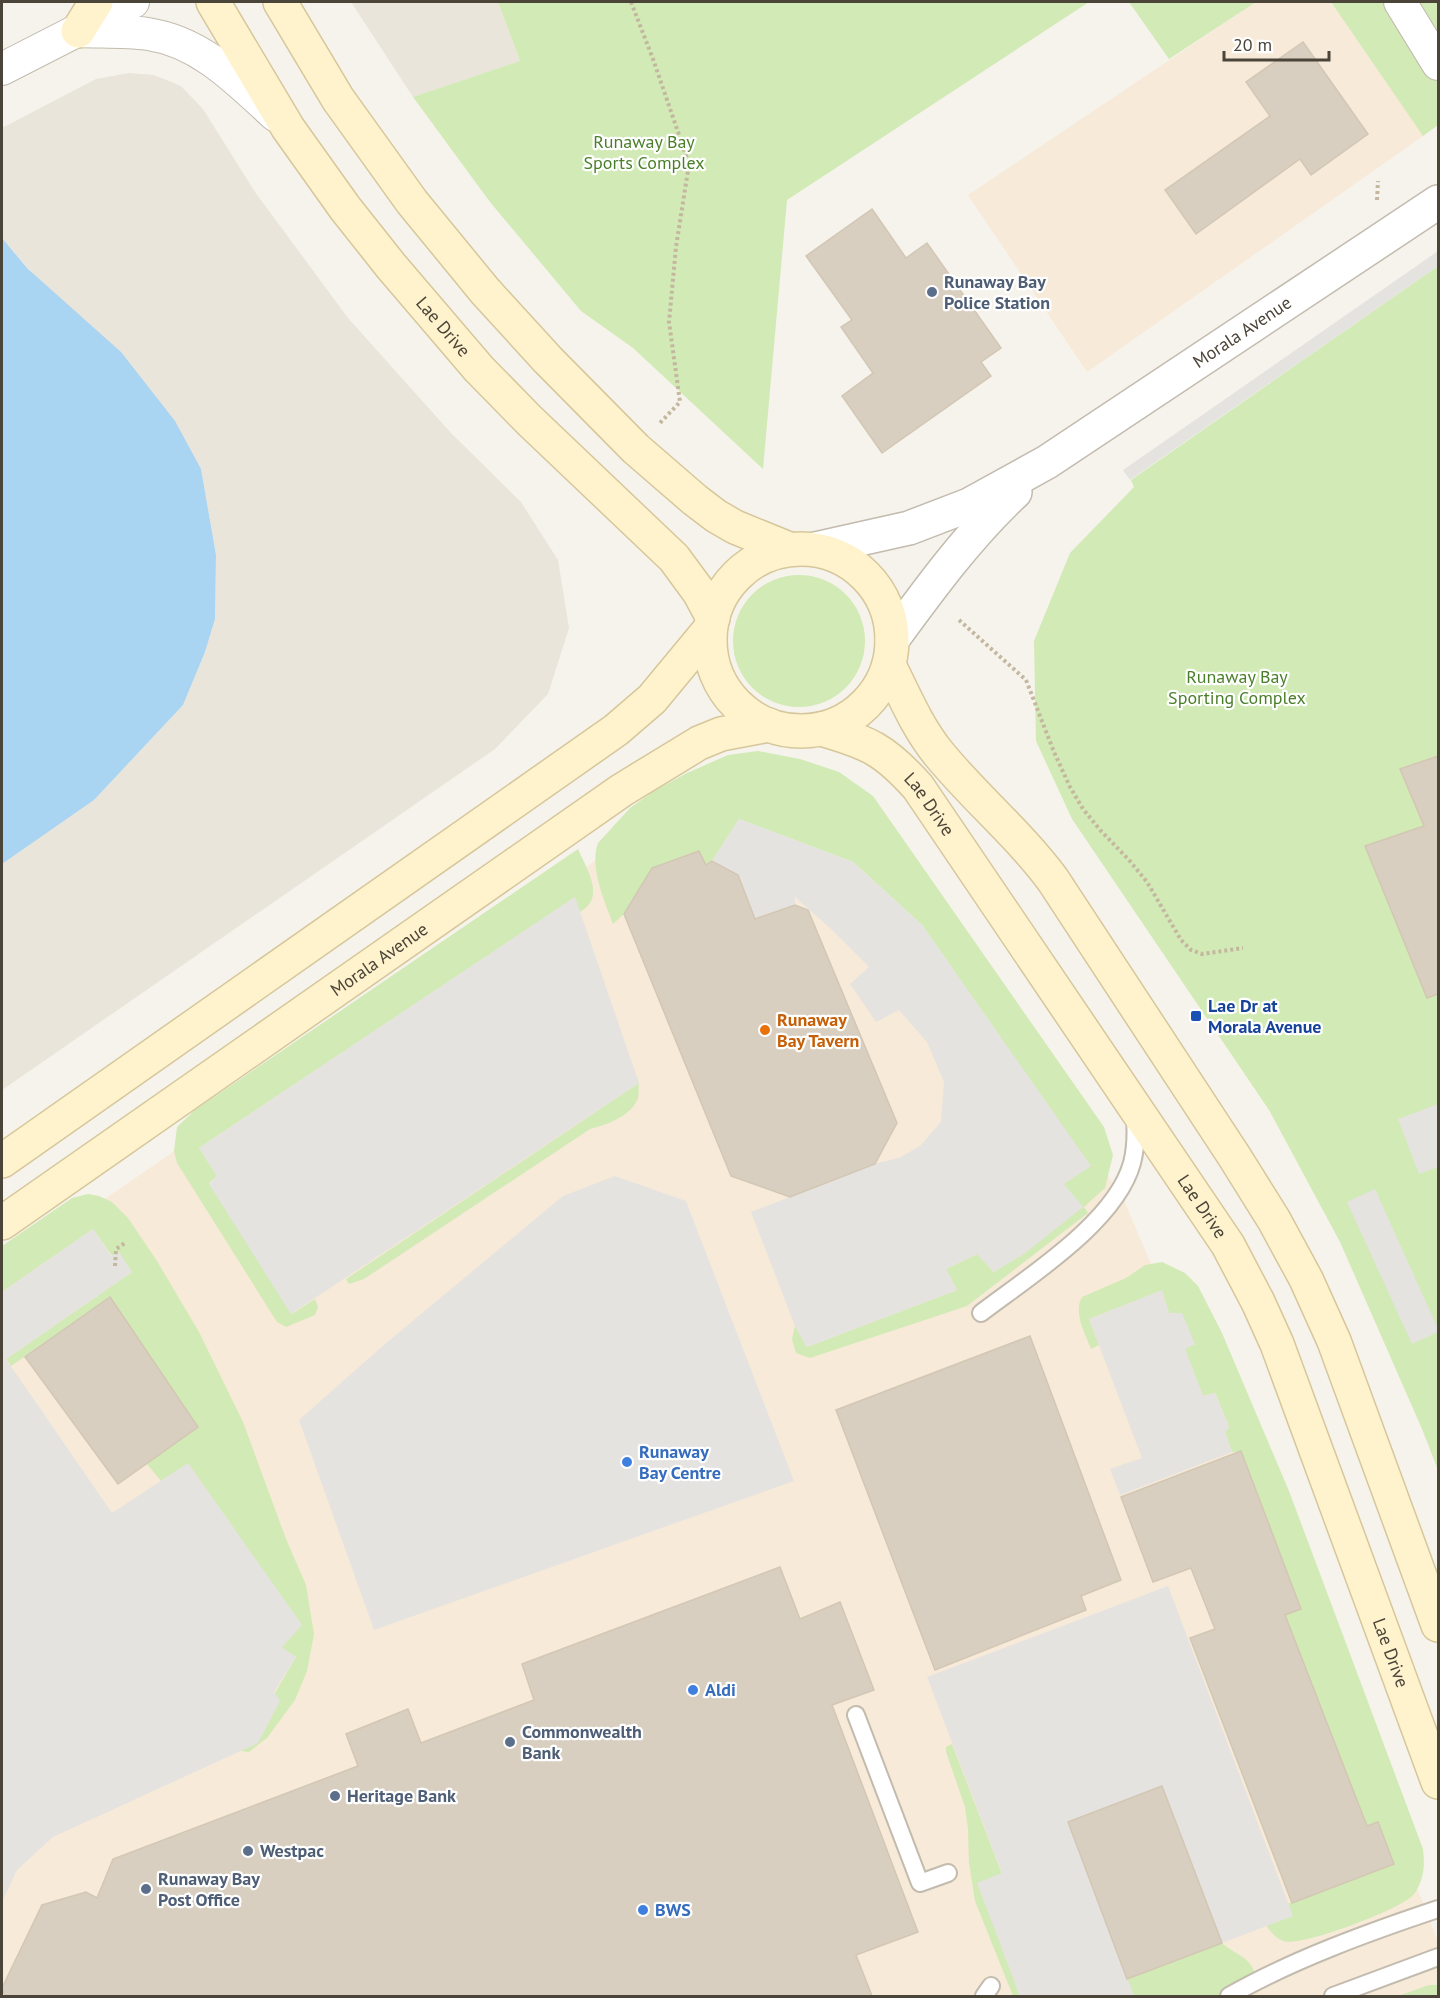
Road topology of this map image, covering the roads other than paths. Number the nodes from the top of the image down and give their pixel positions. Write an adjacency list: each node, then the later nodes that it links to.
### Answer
1 (96, 2): 6 (main road)
2 (133, 2): 6 (street)
3 (213, 2): 9 (main road, Lae Drive)
4 (280, 2): 12 (main road)
5 (1401, 2): 7 (street)
6 (78, 31): 8 (street); 9 (street)
7 (1438, 64)
8 (2, 69)
9 (288, 128): 13 (main road, Lae Drive)
10 (1438, 202): 11 (street, Morala Avenue)
11 (1047, 462): 12 (street, Morala Avenue); 14 (street, Morala Avenue)
12 (802, 549): 13 (main road); 14 (main road)
13 (711, 623): 15 (main road); 18 (main road)
14 (891, 653): 16 (main road); 21 (main road)
15 (770, 725): 16 (main road); 19 (main road, Morala Avenue)
16 (821, 729): 17 (main road, Lae Drive)
17 (1127, 1094): 20 (lane); 23 (main road, Lae Drive)
18 (2, 1161)
19 (2, 1222)
20 (981, 1313)
21 (1438, 1625)
22 (856, 1715): 24 (lane)
23 (1438, 1782)
24 (948, 1873)
25 (1438, 1909): 27 (lane)
26 (1438, 1957): 28 (lane)
27 (1229, 1996)
28 (1333, 1996)

